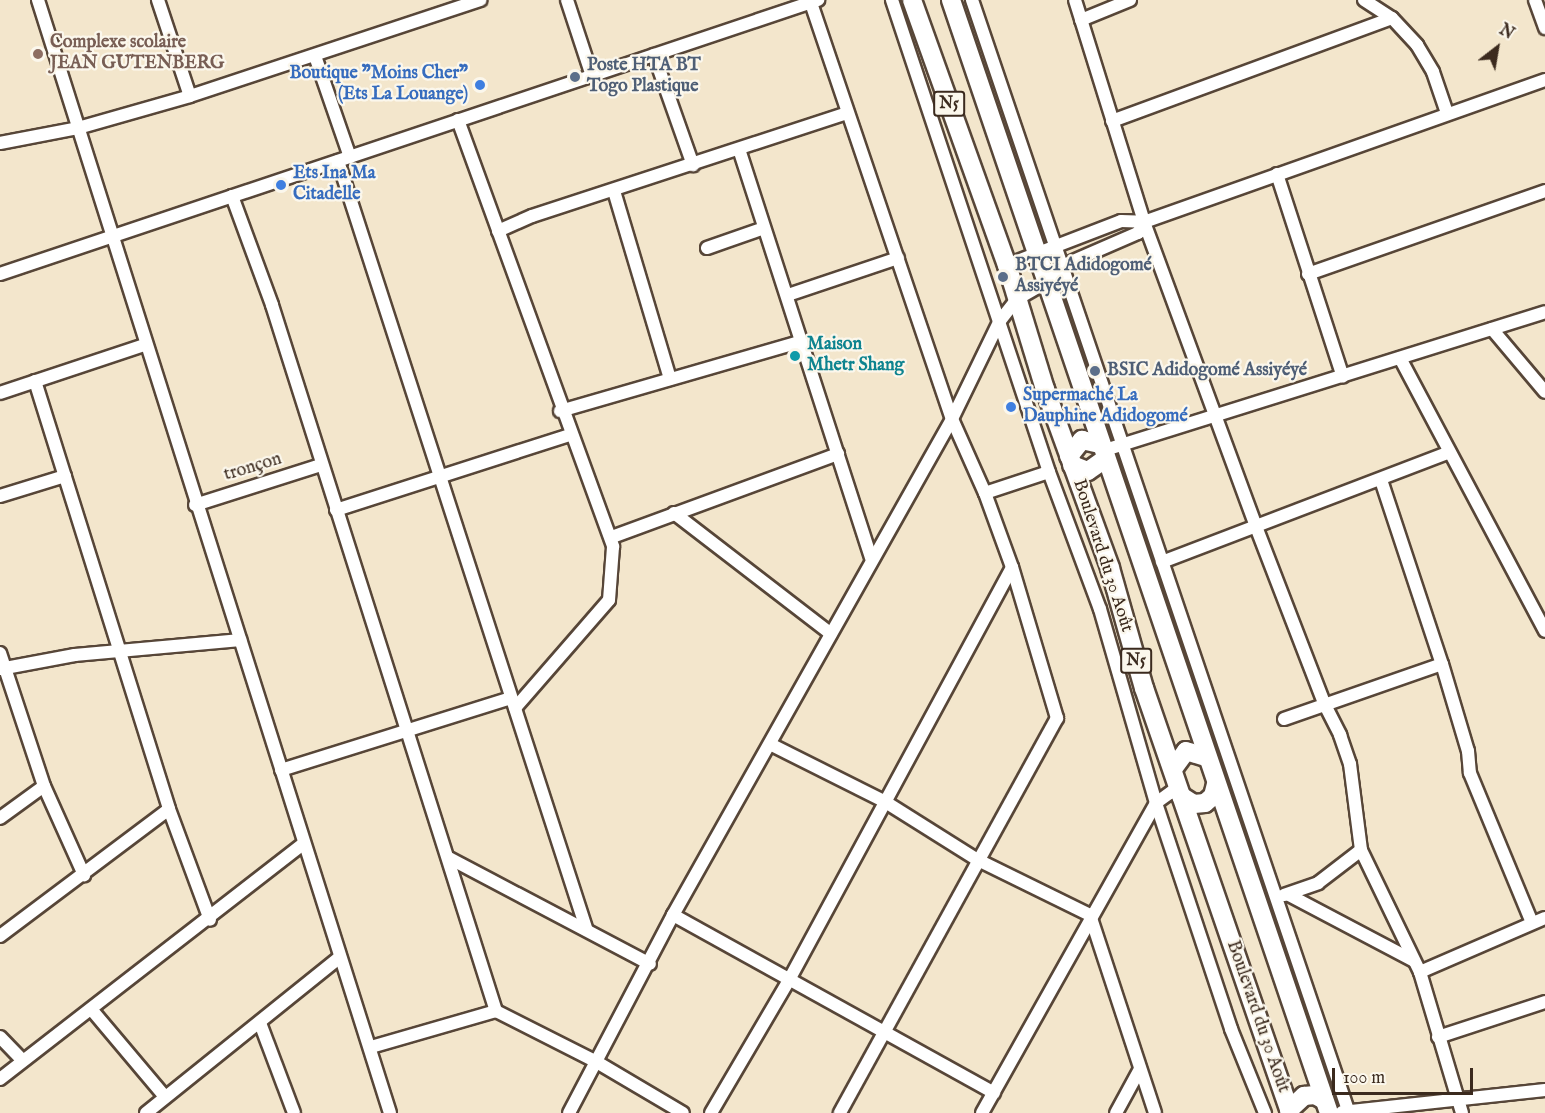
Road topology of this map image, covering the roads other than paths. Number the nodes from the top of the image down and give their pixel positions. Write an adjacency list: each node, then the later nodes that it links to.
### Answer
1 (38, 0): 27 (street)
2 (158, 0): 22 (street)
3 (481, 0): 14 (street)
4 (567, 0): 20 (street)
5 (892, 0): 52 (street)
6 (912, 0): 44 (highway, Boulevard du 30 Août / N5)
7 (951, 0): 42 (highway, Boulevard du 30 Août / N5)
8 (972, 0): 40 (street)
9 (1075, 0): 16 (street)
10 (1130, 0): 16 (street)
11 (1364, 0): 15 (street)
12 (1535, 0): 17 (street)
13 (813, 1): 18 (street); 23 (street)
14 (455, 4): 19 (street)
15 (1392, 18): 24 (street); 26 (street)
16 (1081, 20): 26 (street)
17 (1545, 28)
18 (654, 55): 20 (street); 31 (street)
19 (315, 56): 22 (street); 30 (street)
20 (592, 76): 25 (street)
21 (1545, 80): 24 (street)
22 (190, 96): 27 (street)
23 (848, 113): 29 (street); 43 (street)
24 (1447, 113): 32 (street)
25 (458, 120): 30 (street); 38 (street)
26 (1112, 121): 36 (street)
27 (78, 128): 28 (street); 39 (street)
28 (0, 143)
29 (739, 150): 31 (street); 37 (street)
30 (344, 159): 35 (street); 74 (street)
31 (693, 165): 33 (street)
32 (1277, 174): 36 (street); 47 (street)
33 (614, 191): 38 (street); 58 (street)
34 (1545, 191): 47 (street)
35 (232, 196): 39 (street); 71 (street)
36 (1144, 222): 40 (street); 45 (street); 63 (street)
37 (764, 228): 41 (street); 49 (street)
38 (498, 231): 62 (street)
39 (110, 237): 46 (street); 55 (street)
40 (1057, 245): 42 (street); 45 (street)
41 (707, 248)
42 (1038, 254): 44 (street); 48 (highway, Boulevard du 30 Août / N5)
43 (898, 258): 49 (street); 64 (street)
44 (1008, 265): 50 (highway, Boulevard du 30 Août / N5)
45 (1064, 266): 48 (street); 66 (street)
46 (0, 274)
47 (1308, 274): 57 (street)
48 (1048, 281): 50 (street); 67 (highway, Boulevard du 30 Août / N5)
49 (788, 295): 54 (street)
50 (1017, 299): 52 (street); 70 (highway, Boulevard du 30 Août / N5)
51 (1545, 312): 53 (street)
52 (999, 322): 64 (street); 72 (street)
53 (1492, 329): 56 (street); 60 (street)
54 (802, 341): 58 (street); 69 (street)
55 (144, 345): 59 (street); 78 (street)
56 (1400, 358): 57 (street); 68 (street)
57 (1343, 377): 63 (street)
58 (670, 379): 62 (street)
59 (35, 381): 61 (street); 73 (street)
60 (1545, 392)
61 (0, 393)
62 (560, 411): 65 (street)
63 (1214, 414): 66 (street); 81 (street)
64 (952, 418): 76 (street); 83 (street)
65 (569, 435): 74 (street); 82 (street)
66 (1124, 444): 67 (street); 84 (street)
67 (1102, 451): 70 (highway); 70 (highway); 99 (highway, Boulevard du 30 Août / N5)
68 (1448, 453): 75 (street); 86 (street)
69 (838, 454): 80 (street); 83 (street)
70 (1071, 460): 101 (highway, Boulevard du 30 Août / N5)
71 (321, 465): 78 (street, tronçon); 79 (street)
72 (1049, 472): 76 (street); 105 (street)
73 (65, 476): 77 (street); 90 (street)
74 (441, 478): 79 (street); 94 (street)
75 (1381, 480): 81 (street); 92 (street)
76 (985, 493): 85 (street)
77 (0, 496)
78 (195, 505): 89 (street)
79 (336, 510): 97 (street)
80 (674, 513): 82 (street); 88 (street)
81 (1254, 524): 84 (street); 95 (street)
82 (612, 537): 94 (street)
83 (871, 558): 88 (street)
84 (1162, 562): 113 (street)
85 (1012, 567): 104 (street); 111 (street)
86 (1541, 612): 87 (street)
87 (1545, 631)
88 (831, 634): 98 (street)
89 (240, 640): 90 (street); 100 (street)
90 (120, 650): 93 (street); 106 (street)
91 (0, 653): 93 (street)
92 (1442, 664): 95 (street); 119 (street)
93 (2, 668): 103 (street)
94 (513, 703): 97 (street); 120 (street)
95 (1325, 705): 96 (street); 109 (street)
96 (1284, 719)
97 (407, 730): 100 (street); 110 (street)
98 (770, 744): 104 (street); 115 (street)
99 (1206, 757): 101 (highway); 102 (highway, Boulevard du 30 Août / N5)
100 (281, 770): 108 (street)
101 (1177, 784): 102 (highway); 105 (street); 143 (highway, Boulevard du 30 Août / N5)
102 (1216, 784): 142 (highway, Boulevard du 30 Août / N5)
103 (44, 786): 107 (street); 112 (street)
104 (884, 801): 111 (street); 125 (street)
105 (1156, 803): 116 (street); 155 (street)
106 (169, 809): 112 (street); 118 (street)
107 (0, 818)
108 (303, 844): 118 (street); 122 (street)
109 (1361, 850): 114 (street); 124 (street)
110 (449, 858): 120 (street); 128 (street)
111 (976, 859): 116 (street); 130 (street)
112 (84, 875): 121 (street)
113 (1275, 895): 114 (street); 144 (street)
114 (1289, 895): 124 (street)
115 (673, 915): 123 (street); 125 (street)
116 (1090, 915): 136 (street); 139 (street)
117 (1545, 918): 119 (street)
118 (210, 920): 127 (street)
119 (1532, 923): 124 (street)
120 (586, 928): 123 (street)
121 (0, 936)
122 (340, 957): 129 (street); 133 (street)
123 (650, 964): 135 (street)
124 (1417, 967): 132 (street)
125 (789, 980): 130 (street); 150 (street)
126 (1545, 1002): 132 (street)
127 (91, 1009): 134 (street); 140 (street)
128 (496, 1011): 133 (street); 135 (street)
129 (260, 1023): 140 (street); 146 (street)
130 (884, 1032): 139 (street); 151 (street)
131 (0, 1037): 134 (street)
132 (1438, 1037): 141 (street)
133 (371, 1047): 147 (street)
134 (22, 1060): 137 (street)
135 (595, 1061): 148 (street); 149 (street)
136 (1140, 1069): 153 (street); 154 (street)
137 (0, 1079)
138 (1545, 1090): 141 (street)
139 (994, 1093): 152 (street)
140 (165, 1097): 145 (street)
141 (1460, 1107): 144 (street)
142 (1327, 1108): 143 (highway); 144 (street)
143 (1289, 1112)
144 (1348, 1112)
145 (146, 1113)
146 (294, 1113)
147 (390, 1113)
148 (569, 1113)
149 (683, 1113)
150 (711, 1113)
151 (840, 1113)
152 (982, 1113)
153 (1116, 1113)
154 (1155, 1113)
155 (1265, 1113)

